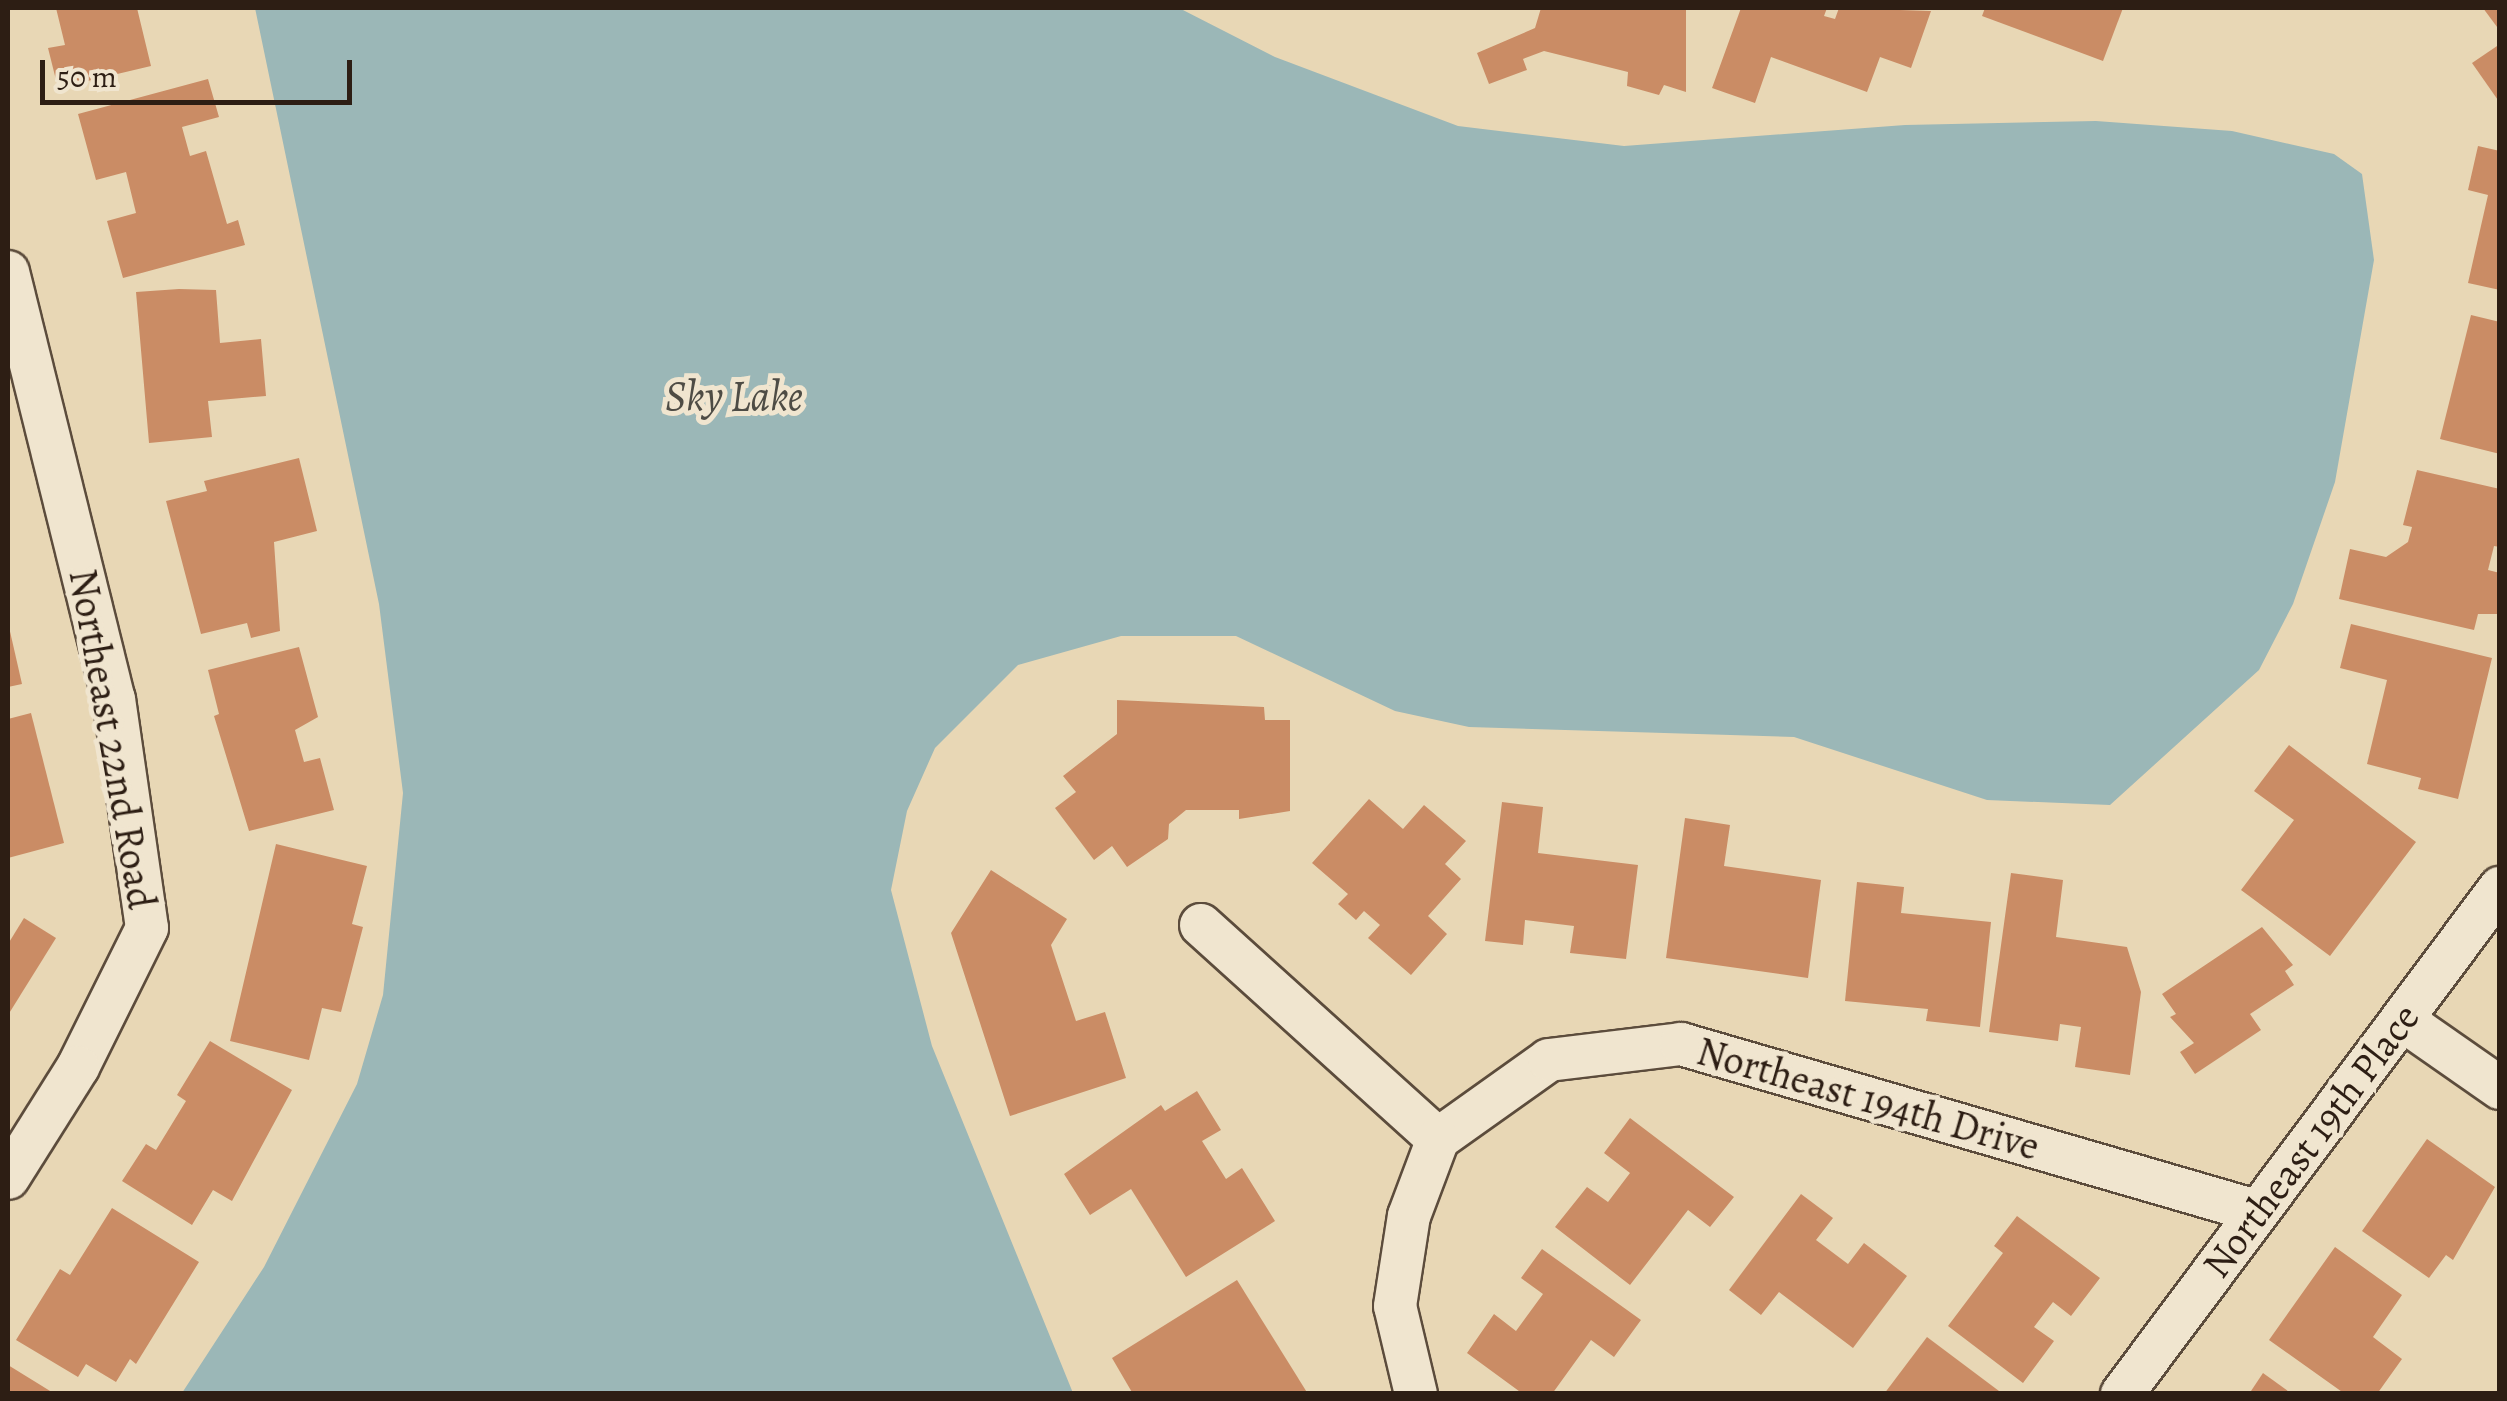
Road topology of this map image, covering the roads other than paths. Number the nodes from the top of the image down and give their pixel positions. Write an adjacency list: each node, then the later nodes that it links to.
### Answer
1 (8, 272): 7 (street, Northeast 22nd Road)
2 (2500, 888): 4 (street, Northeast 19th Place)
3 (1201, 925): 6 (street)
4 (2404, 1021): 5 (street); 8 (street, Northeast 19th Place)
5 (2500, 1088)
6 (1438, 1139): 8 (street, Northeast 194th Drive); 9 (street)
7 (8, 1178)
8 (2256, 1211): 10 (street, Northeast 19th Place)
9 (1416, 1394)
10 (2122, 1394)

